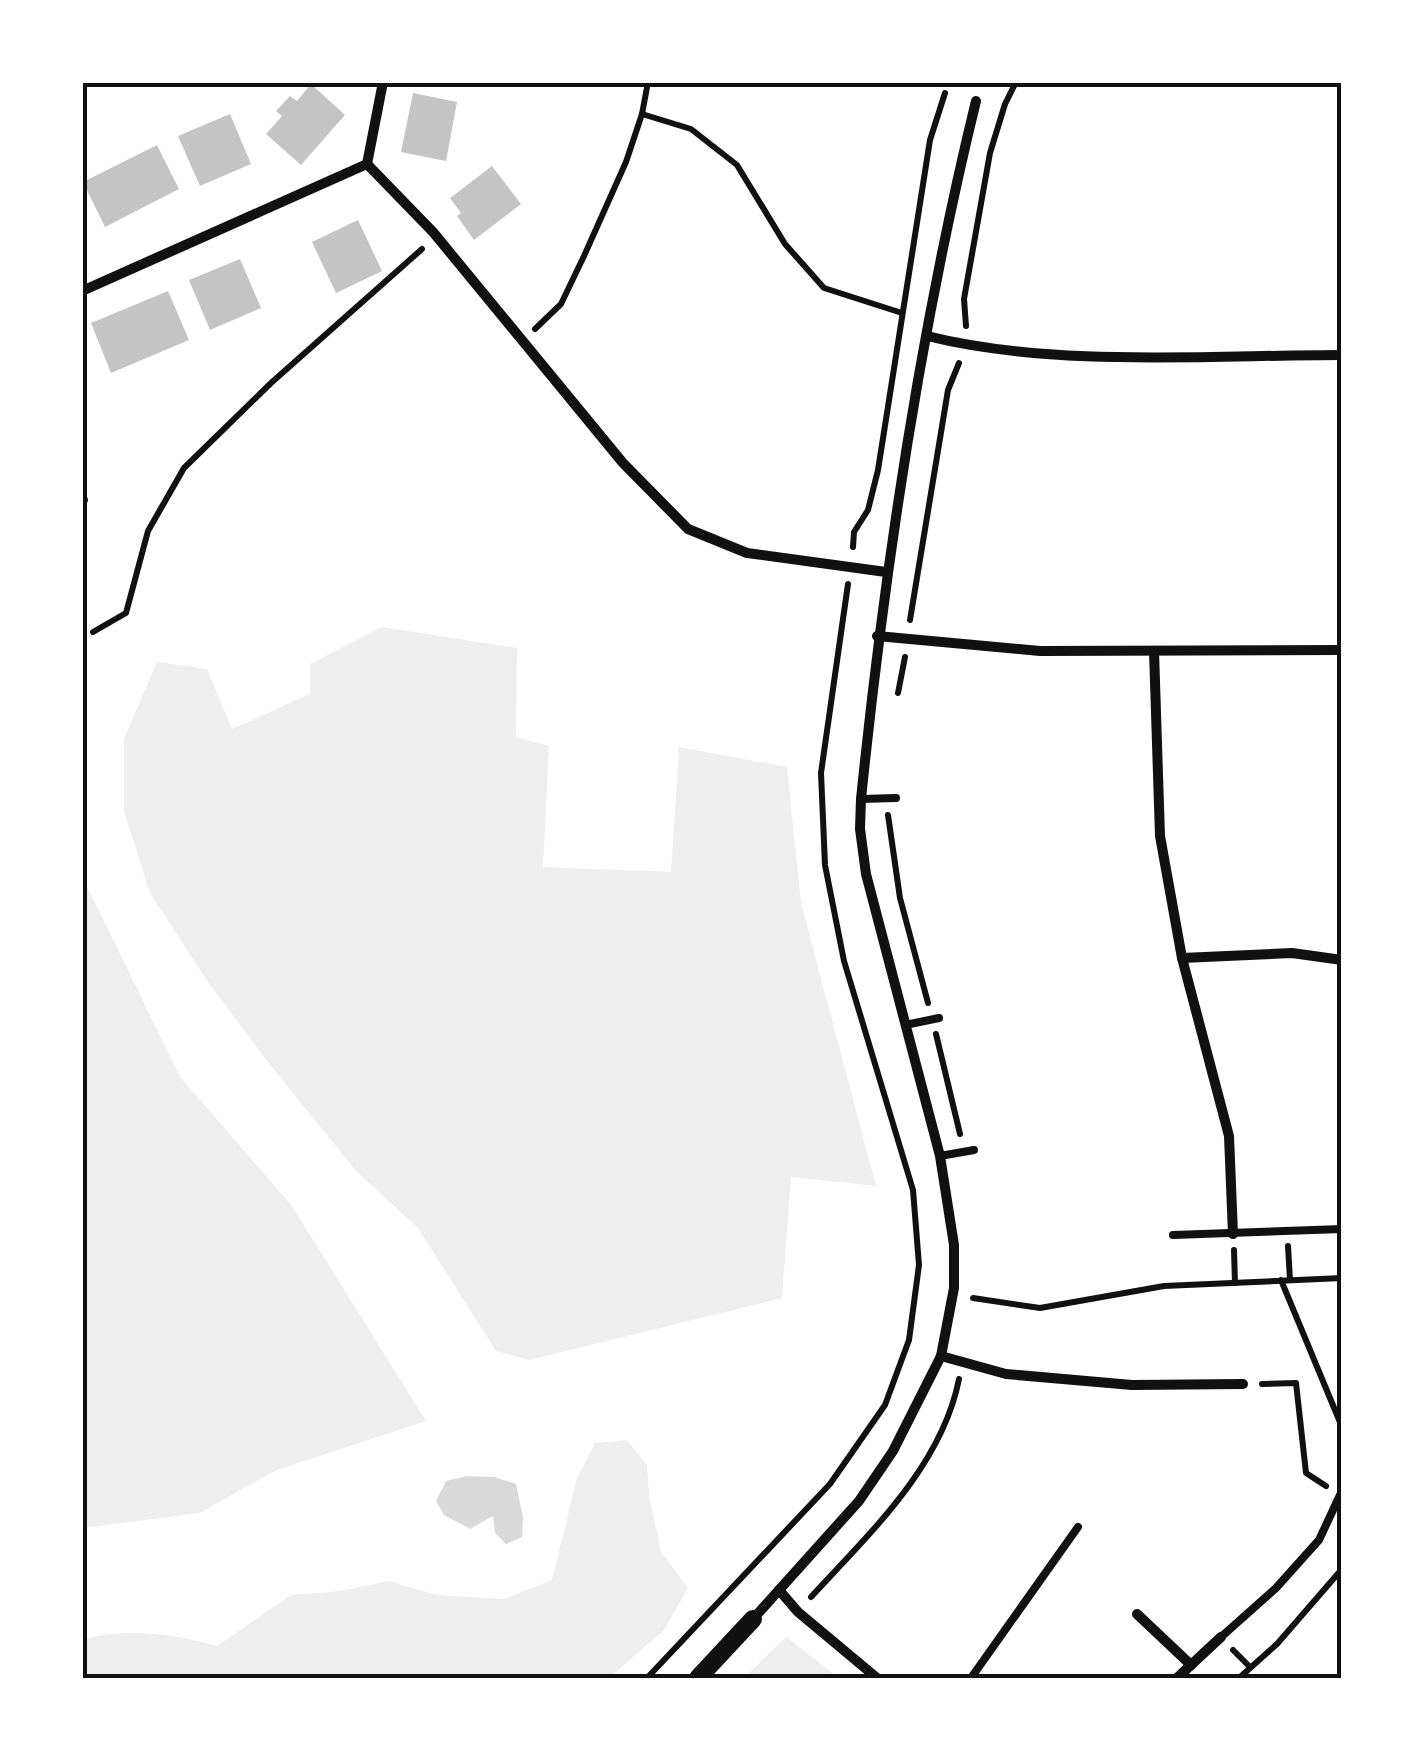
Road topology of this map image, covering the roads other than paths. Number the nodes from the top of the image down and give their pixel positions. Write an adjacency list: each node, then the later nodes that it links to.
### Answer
1 (383, 82): 3 (street)
2 (976, 101): 5 (street)
3 (367, 164): 4 (street); 7 (street)
4 (82, 291)
5 (928, 336): 6 (street); 7 (street)
6 (1342, 355)
7 (886, 572): 8 (street)
8 (878, 636): 10 (street); 12 (street)
9 (1342, 650): 10 (street)
10 (1154, 651): 13 (street)
11 (896, 798): 12 (lane)
12 (861, 799): 16 (street)
13 (1182, 958): 14 (street); 20 (street)
14 (1342, 960)
15 (936, 1019): 16 (lane)
16 (905, 1025): 18 (street)
17 (969, 1150): 18 (lane)
18 (940, 1156): 22 (street)
19 (1342, 1229): 20 (lane)
20 (1232, 1234): 21 (lane)
21 (1172, 1235)
22 (942, 1356): 23 (street); 26 (street)
23 (1242, 1384)
24 (1340, 1495): 29 (lane)
25 (1078, 1527): 33 (lane)
26 (779, 1590): 28 (street); 32 (street)
27 (1137, 1614): 30 (street)
28 (753, 1618): 31 (street)
29 (1221, 1637): 30 (street)
30 (1192, 1665): 34 (street)
31 (698, 1678)
32 (877, 1678)
33 (971, 1678)
34 (1177, 1678)

